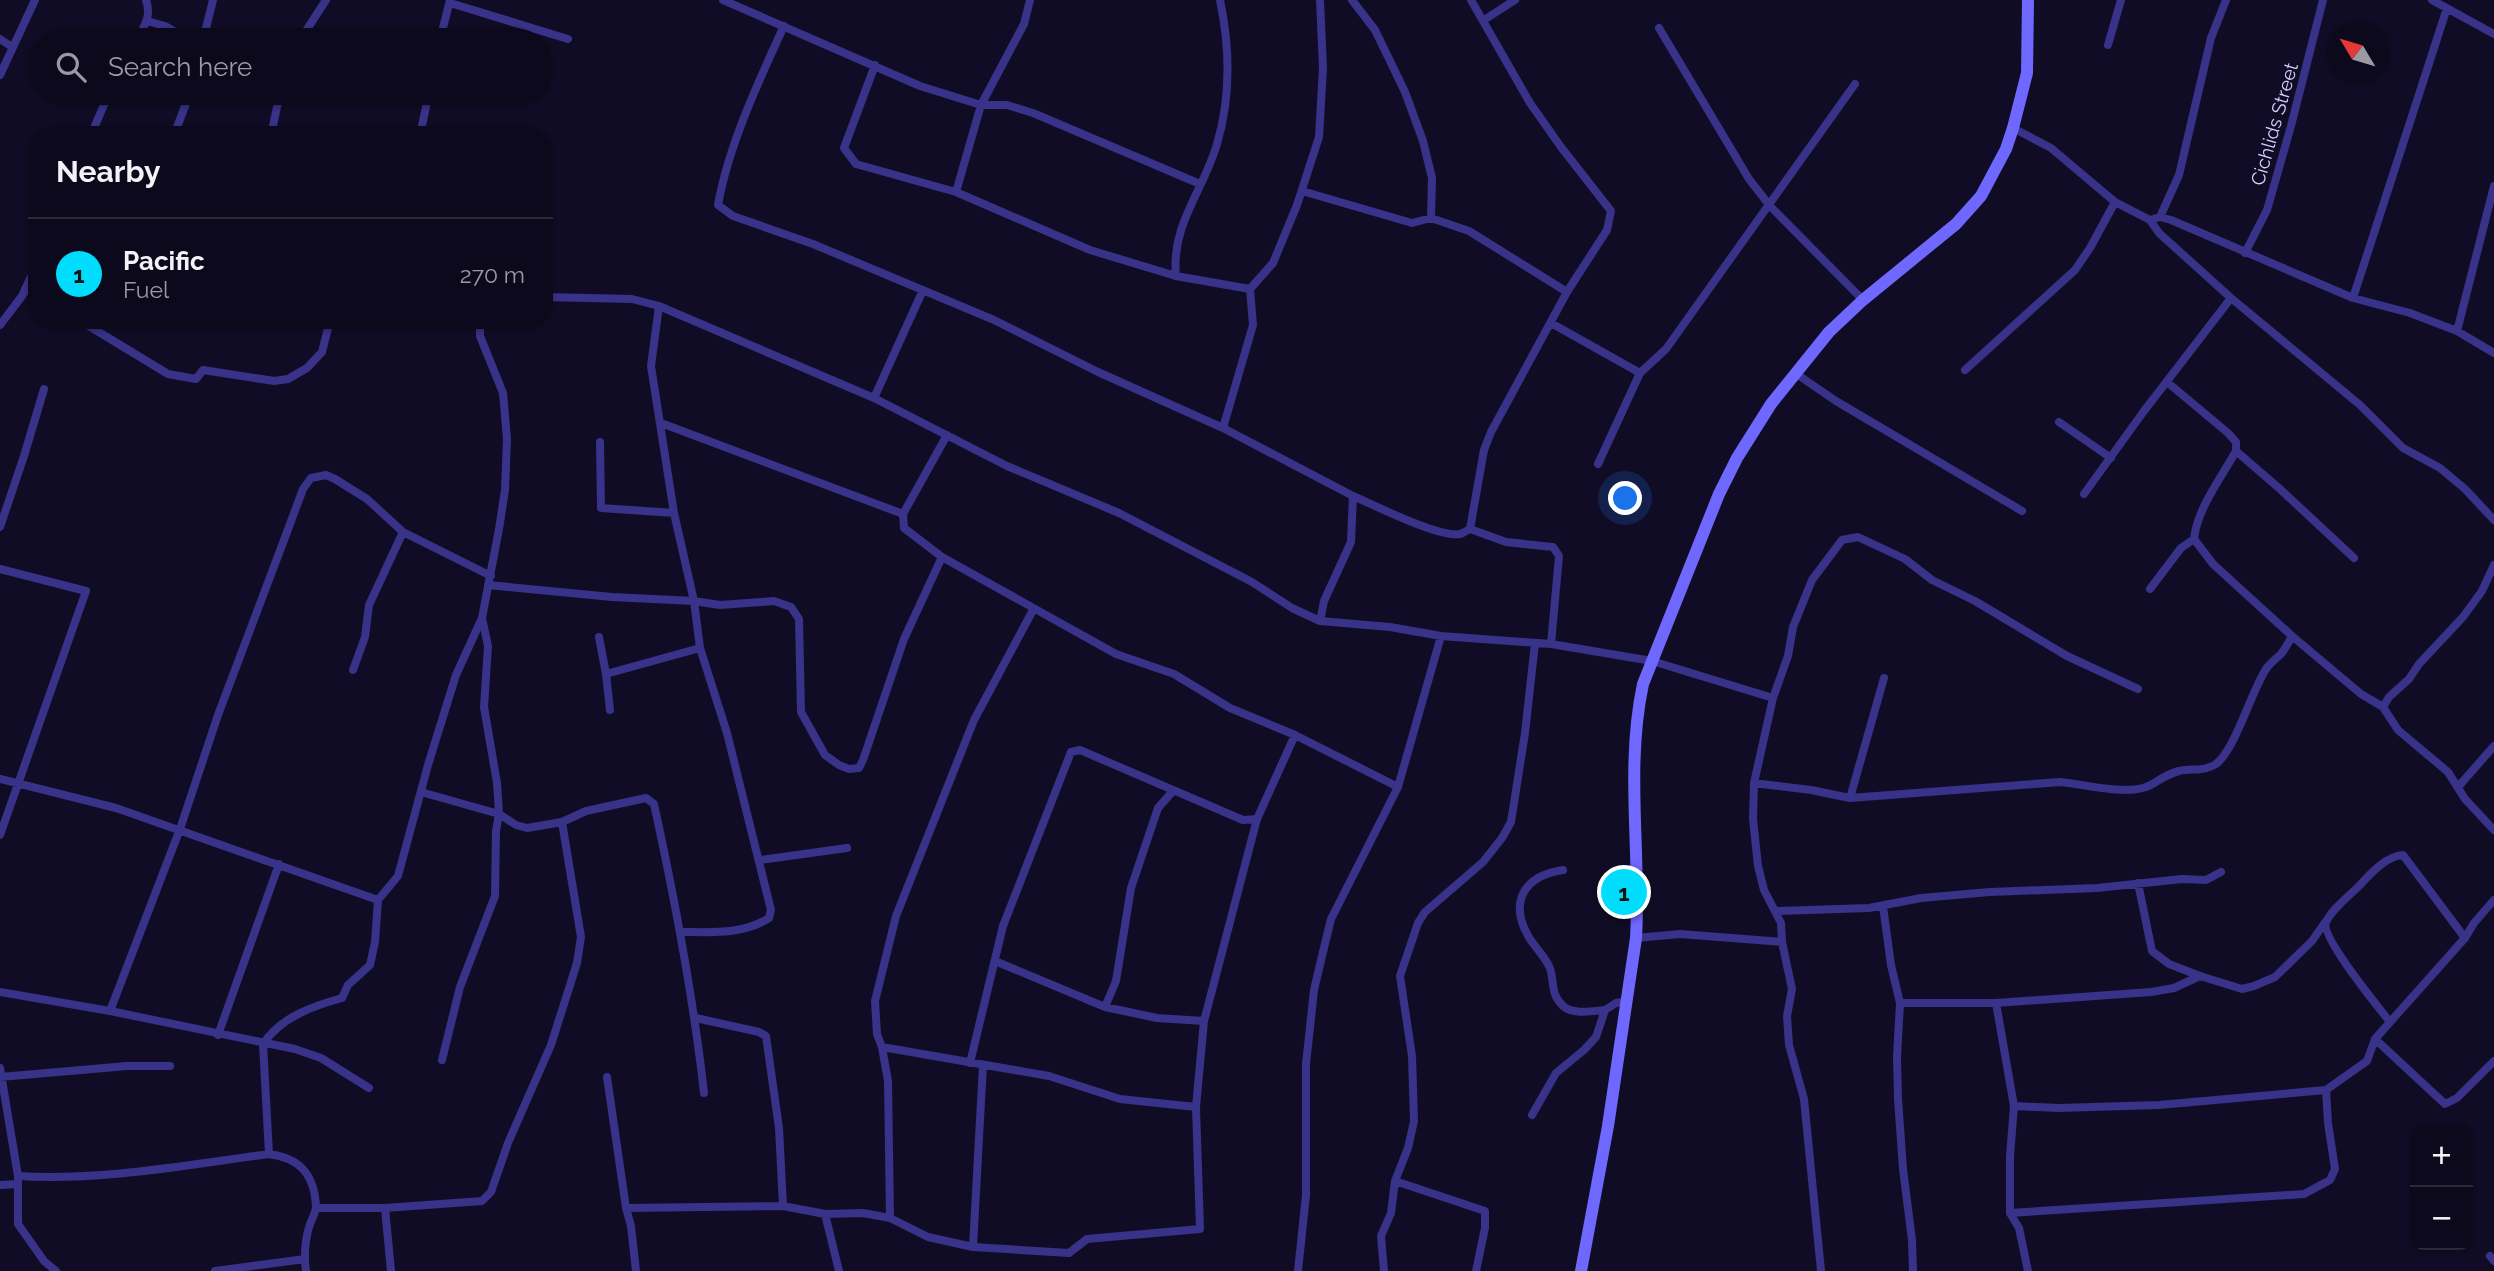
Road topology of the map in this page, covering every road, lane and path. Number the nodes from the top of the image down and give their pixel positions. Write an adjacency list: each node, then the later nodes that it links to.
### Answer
1 (35, 0): 34 (street)
2 (146, 0): 20 (street)
3 (213, 0): 24 (street)
4 (326, 0): 25 (street)
5 (723, 0): 21 (street)
6 (1030, 0): 42 (street)
7 (1220, 0): 48 (street)
8 (1320, 0): 50 (street)
9 (1352, 0): 55 (street)
10 (1471, 0): 19 (street)
11 (1515, 0): 19 (street)
12 (2028, 0): 47 (main road)
13 (2120, 0): 33 (street)
14 (2226, 0): 54 (street)
15 (2323, 0): 57 (street, Cichlids Street)
16 (2432, 0): 18 (street)
17 (450, 1): 26 (street); 27 (street)
18 (2447, 8): 30 (street); 67 (street)
19 (1484, 20): 64 (street)
20 (147, 21): 22 (street); 23 (street)
21 (785, 26): 35 (street); 62 (street)
22 (143, 28)
23 (169, 28)
24 (206, 28)
25 (308, 28)
26 (443, 28)
27 (534, 28)
28 (1659, 28): 53 (street)
29 (553, 34): 32 (street)
30 (2494, 34)
31 (0, 39): 34 (street)
32 (568, 39)
33 (2108, 45)
34 (12, 47): 36 (street)
35 (875, 65): 42 (street); 51 (street)
36 (0, 75)
37 (1855, 84): 53 (street)
38 (104, 105): 43 (street)
39 (185, 105): 44 (street)
40 (277, 105): 45 (street)
41 (426, 105): 46 (street)
42 (981, 105): 48 (street); 51 (street)
43 (95, 126)
44 (177, 126)
45 (273, 126)
46 (422, 126)
47 (2013, 128): 52 (street); 68 (main road)
48 (1200, 184): 58 (street)
49 (2494, 186): 75 (street)
50 (1302, 191): 55 (street); 61 (street)
51 (956, 192): 58 (street)
52 (2115, 202): 56 (street); 77 (street)
53 (1770, 206): 68 (street); 78 (street)
54 (2160, 217): 56 (street); 57 (street)
55 (1431, 218): 64 (street)
56 (2150, 220): 66 (street)
57 (2245, 253): 67 (street)
58 (1176, 276): 61 (street)
59 (28, 283): 60 (street)
60 (25, 289): 63 (street); 71 (street)
61 (1250, 289): 85 (street)
62 (923, 290): 82 (street); 85 (street)
63 (28, 291)
64 (1567, 292): 70 (street)
65 (553, 297): 69 (street)
66 (2231, 298): 80 (street); 96 (street)
67 (2353, 299): 75 (street)
68 (1863, 300): 79 (main road)
69 (659, 306): 82 (street); 84 (street)
70 (1551, 323): 78 (street); 98 (street)
71 (0, 324)
72 (94, 329): 73 (street)
73 (328, 329)
74 (480, 329): 105 (street)
75 (2457, 331): 76 (street)
76 (2494, 352)
77 (1965, 370)
78 (1640, 373): 90 (street)
79 (1795, 373): 93 (street); 117 (main road)
80 (2167, 382): 88 (street); 89 (street)
81 (44, 389): 97 (street)
82 (874, 398): 86 (street)
83 (2059, 422): 89 (street)
84 (661, 423): 94 (street); 95 (street)
85 (1223, 428): 92 (street)
86 (947, 435): 95 (street); 110 (street)
87 (600, 442): 94 (street)
88 (2236, 451): 100 (street); 102 (street)
89 (2111, 458): 91 (street)
90 (1598, 464)
91 (2084, 494)
92 (1353, 496): 98 (street); 110 (street)
93 (2022, 511)
94 (674, 513): 107 (street)
95 (903, 514): 101 (street)
96 (2494, 520)
97 (0, 527)
98 (1470, 529): 115 (street)
99 (403, 532): 105 (street); 118 (street); 138 (street)
100 (2194, 539): 106 (street); 112 (street)
101 (942, 557): 107 (street); 108 (street)
102 (2354, 558)
103 (2494, 565): 123 (street)
104 (0, 569): 129 (street)
105 (490, 580): 107 (street); 109 (street)
106 (2150, 589)
107 (694, 601): 116 (street)
108 (1033, 610): 125 (street); 171 (street)
109 (482, 618): 133 (street); 135 (street)
110 (1320, 621): 111 (street)
111 (1441, 636): 114 (street); 130 (street)
112 (2292, 636): 123 (street); 134 (street)
113 (599, 637): 119 (street)
114 (1535, 643): 115 (street); 188 (street)
115 (1551, 644): 117 (street)
116 (700, 648): 119 (street); 142 (street)
117 (1651, 661): 122 (street); 153 (main road)
118 (353, 670)
119 (607, 674): 124 (street)
120 (1884, 678): 134 (street)
121 (2138, 690): 122 (street)
122 (1773, 698): 128 (street)
123 (2383, 707): 131 (street)
124 (610, 710)
125 (1296, 735): 130 (street); 136 (street)
126 (2494, 746): 131 (street)
127 (0, 779): 129 (street)
128 (1754, 783): 134 (street); 150 (street)
129 (18, 784): 138 (street); 140 (street)
130 (1398, 787): 206 (street)
131 (2458, 788): 139 (street)
132 (1173, 791): 136 (street); 156 (street); 162 (street)
133 (421, 792): 135 (street); 147 (street)
134 (1850, 798)
135 (499, 814): 137 (street); 172 (street)
136 (1257, 819): 166 (street)
137 (562, 822): 152 (street); 192 (street)
138 (180, 829): 143 (street); 164 (street)
139 (2494, 830)
140 (0, 835)
141 (847, 848): 142 (street)
142 (761, 860): 152 (street)
143 (279, 864): 147 (street); 168 (street)
144 (1563, 870): 163 (street)
145 (2221, 872): 146 (street)
146 (2138, 883): 149 (street); 157 (street)
147 (378, 900): 170 (street)
148 (2494, 900): 154 (street)
149 (1883, 906): 150 (street); 160 (street)
150 (1775, 911): 155 (street)
151 (2328, 919): 154 (street); 157 (street); 167 (street)
152 (681, 932): 165 (street)
153 (1636, 938): 155 (street); 159 (main road)
154 (2465, 938): 167 (street)
155 (1782, 942): 210 (street)
156 (995, 961): 162 (street); 174 (street)
157 (2200, 976): 161 (street)
158 (0, 992): 164 (street)
159 (1628, 1001): 163 (street); 209 (main road)
160 (1900, 1003): 161 (street); 211 (street)
161 (1996, 1003): 183 (street)
162 (1105, 1007): 166 (street)
163 (1605, 1010): 185 (street)
164 (110, 1011): 168 (street)
165 (696, 1018): 182 (street); 190 (street)
166 (1205, 1021): 184 (street)
167 (2390, 1022): 169 (street)
168 (218, 1035): 170 (street)
169 (2375, 1039): 173 (street); 181 (street)
170 (263, 1044): 180 (street); 186 (street)
171 (882, 1047): 174 (street); 196 (street)
172 (442, 1060)
173 (2494, 1062)
174 (970, 1063): 175 (street)
175 (983, 1065): 184 (street); 197 (street)
176 (170, 1066): 178 (street)
177 (0, 1068): 178 (street)
178 (1, 1077): 187 (street)
179 (607, 1077): 193 (street)
180 (369, 1088)
181 (2326, 1090): 183 (street); 194 (street)
182 (704, 1093)
183 (2014, 1106): 194 (street)
184 (1196, 1107): 197 (street)
185 (1532, 1115)
186 (269, 1154): 187 (street); 191 (street)
187 (18, 1180): 189 (street); 200 (street)
188 (1395, 1181): 207 (street); 208 (street)
189 (0, 1185)
190 (783, 1206): 193 (street); 195 (street)
191 (316, 1208): 192 (street); 198 (street)
192 (385, 1208): 203 (street)
193 (626, 1208): 204 (street)
194 (2010, 1213): 212 (street)
195 (825, 1214): 196 (street); 205 (street)
196 (890, 1218): 197 (street)
197 (972, 1247)
198 (304, 1259): 199 (street); 202 (street)
199 (242, 1269): 201 (street)
200 (56, 1271)
201 (215, 1271)
202 (306, 1271)
203 (391, 1271)
204 (636, 1271)
205 (839, 1271)
206 (1298, 1271)
207 (1384, 1271)
208 (1476, 1271)
209 (1581, 1271)
210 (1821, 1271)
211 (1913, 1271)
212 (2028, 1271)

